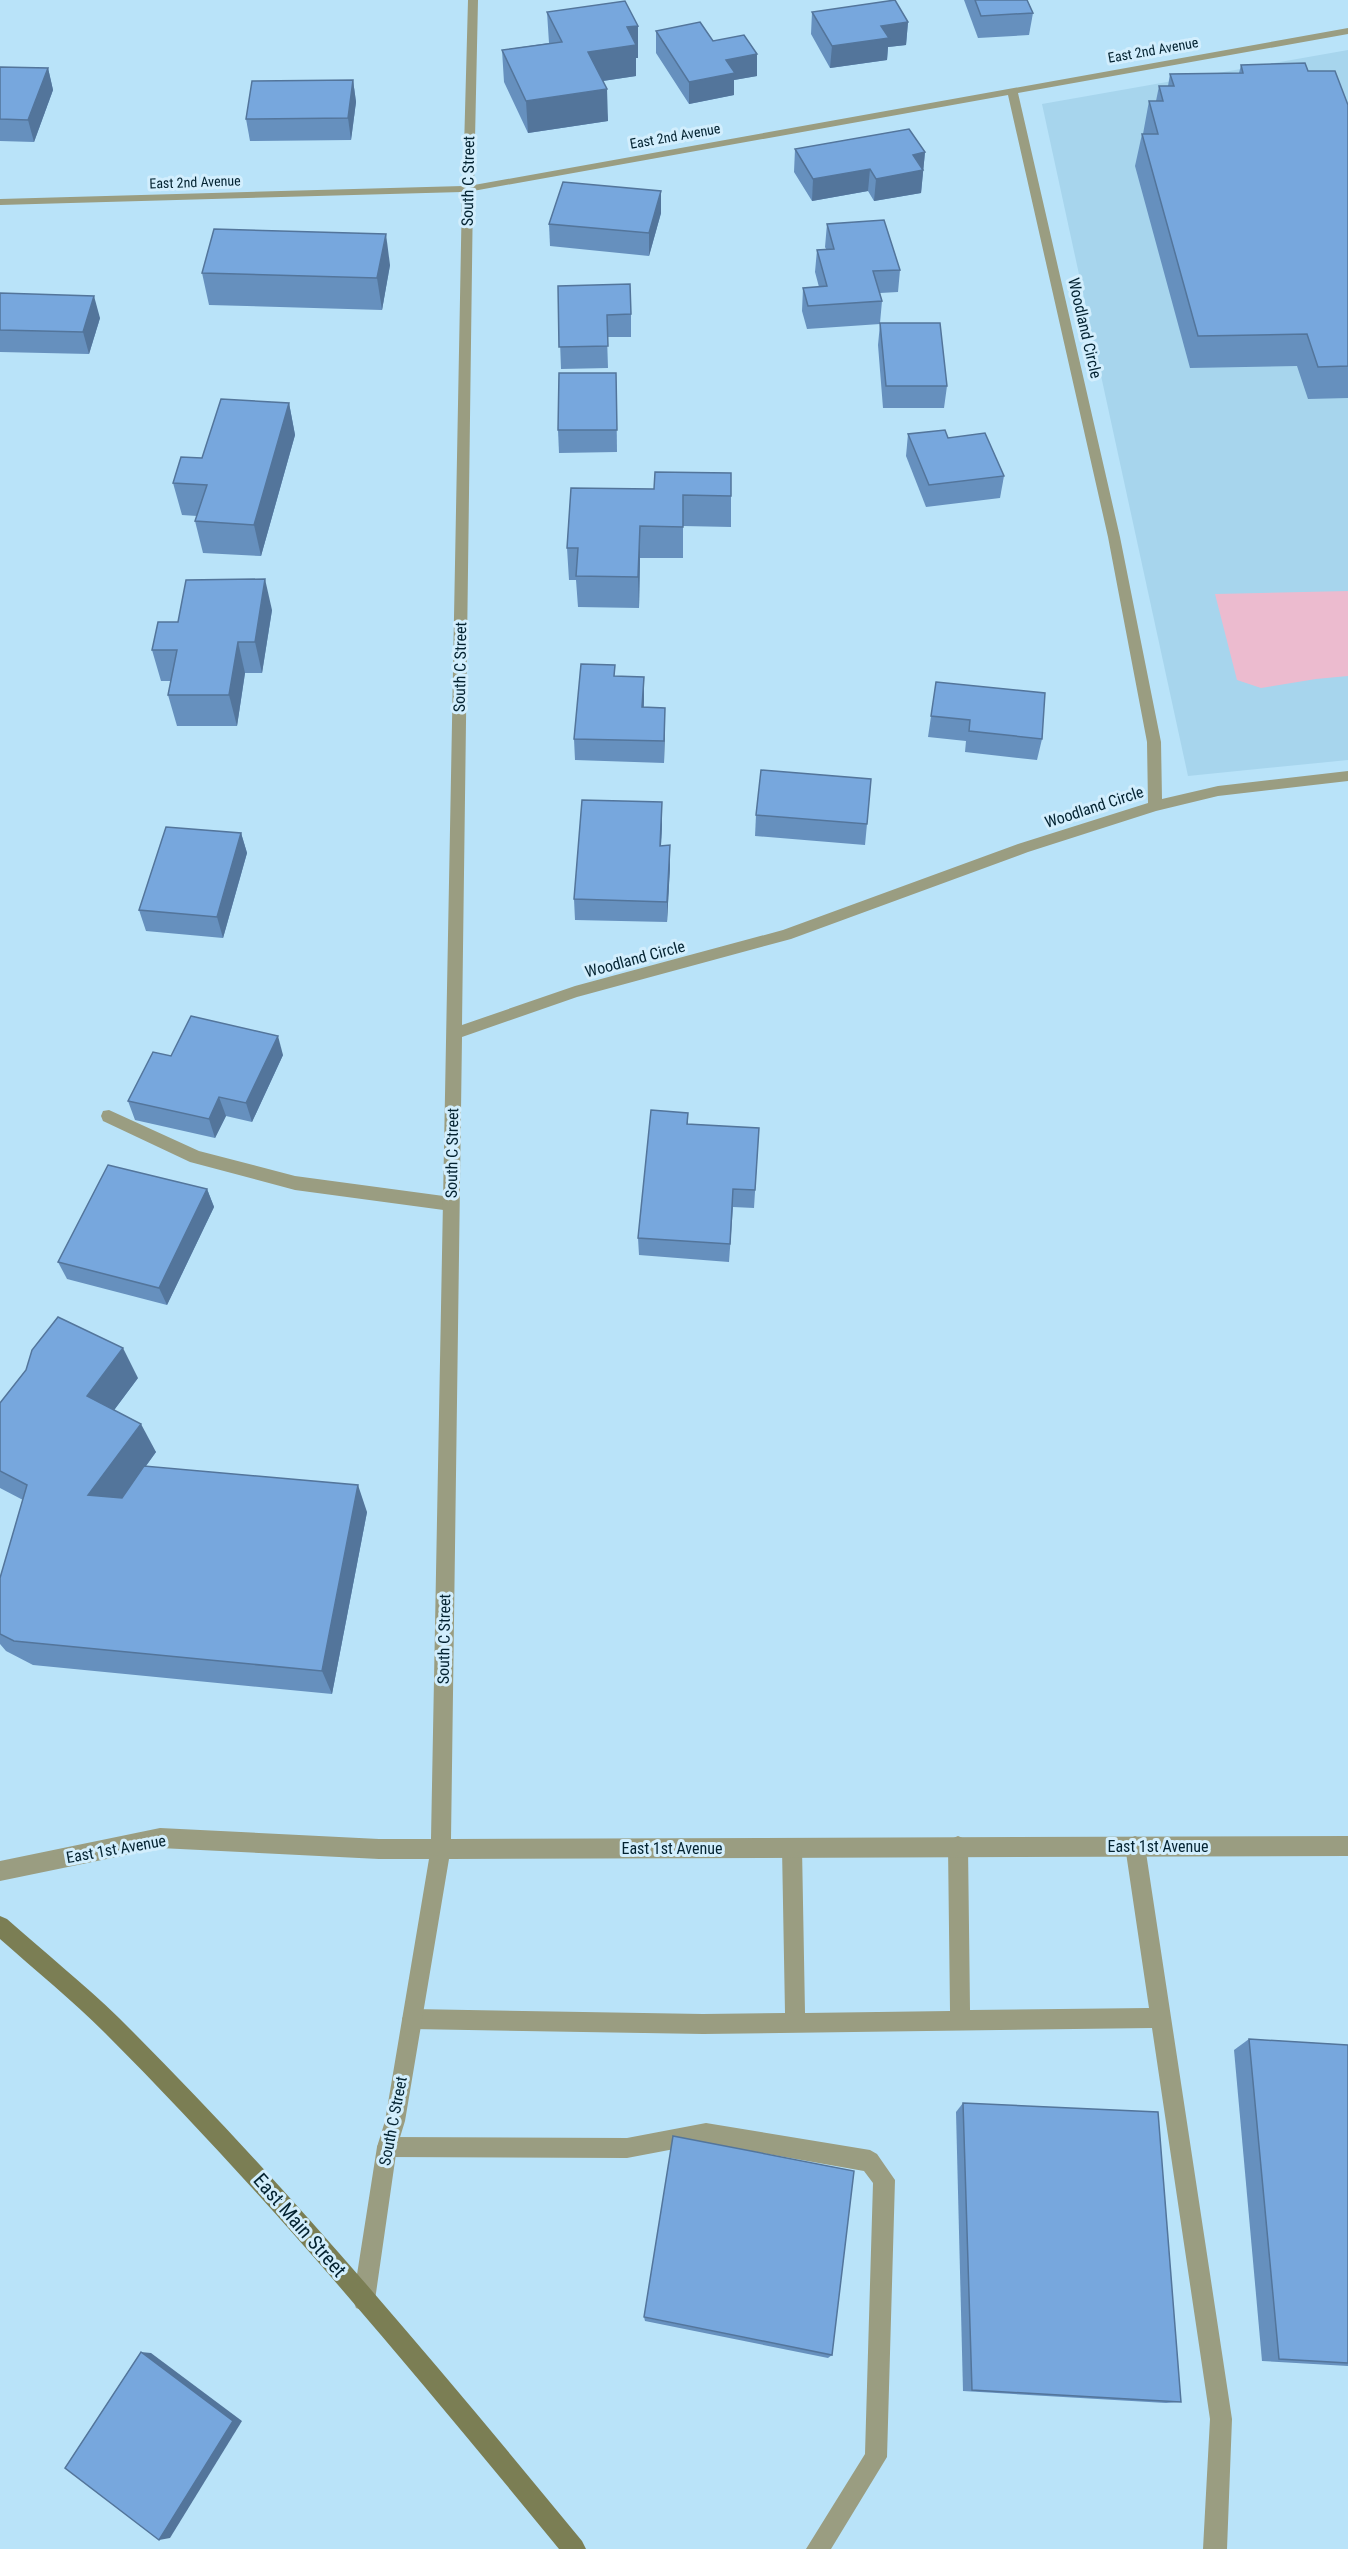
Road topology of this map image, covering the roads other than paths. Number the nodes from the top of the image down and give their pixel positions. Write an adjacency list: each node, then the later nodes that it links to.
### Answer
1 (473, 0): 4 (street, South C Street)
2 (1348, 31): 3 (street, East 2nd Avenue)
3 (1012, 90): 4 (street, East 2nd Avenue); 7 (street, Woodland Circle)
4 (468, 189): 5 (street, East 2nd Avenue); 8 (street, South C Street)
5 (0, 202)
6 (1348, 776): 7 (street)
7 (1155, 806): 8 (street, Woodland Circle)
8 (454, 1034): 10 (street, South C Street)
9 (109, 1116): 10 (street)
10 (451, 1204): 14 (street, South C Street)
11 (958, 1846): 12 (street, East 1st Avenue); 15 (street, East 1st Avenue); 20 (street)
12 (1135, 1846): 13 (street, East 1st Avenue); 18 (street)
13 (1348, 1846)
14 (441, 1848): 15 (street, East 1st Avenue); 16 (street, East 1st Avenue); 19 (street, South C Street)
15 (792, 1848): 21 (street)
16 (0, 1871)
17 (0, 1926): 23 (main road, East Main Street)
18 (1161, 2018): 20 (street); 26 (street)
19 (411, 2019): 21 (street); 22 (street, South C Street)
20 (960, 2021): 21 (street)
21 (795, 2023)
22 (387, 2147): 23 (street, South C Street); 25 (street)
23 (364, 2300): 24 (main road, East Main Street)
24 (574, 2549)
25 (818, 2549)
26 (1215, 2549)

